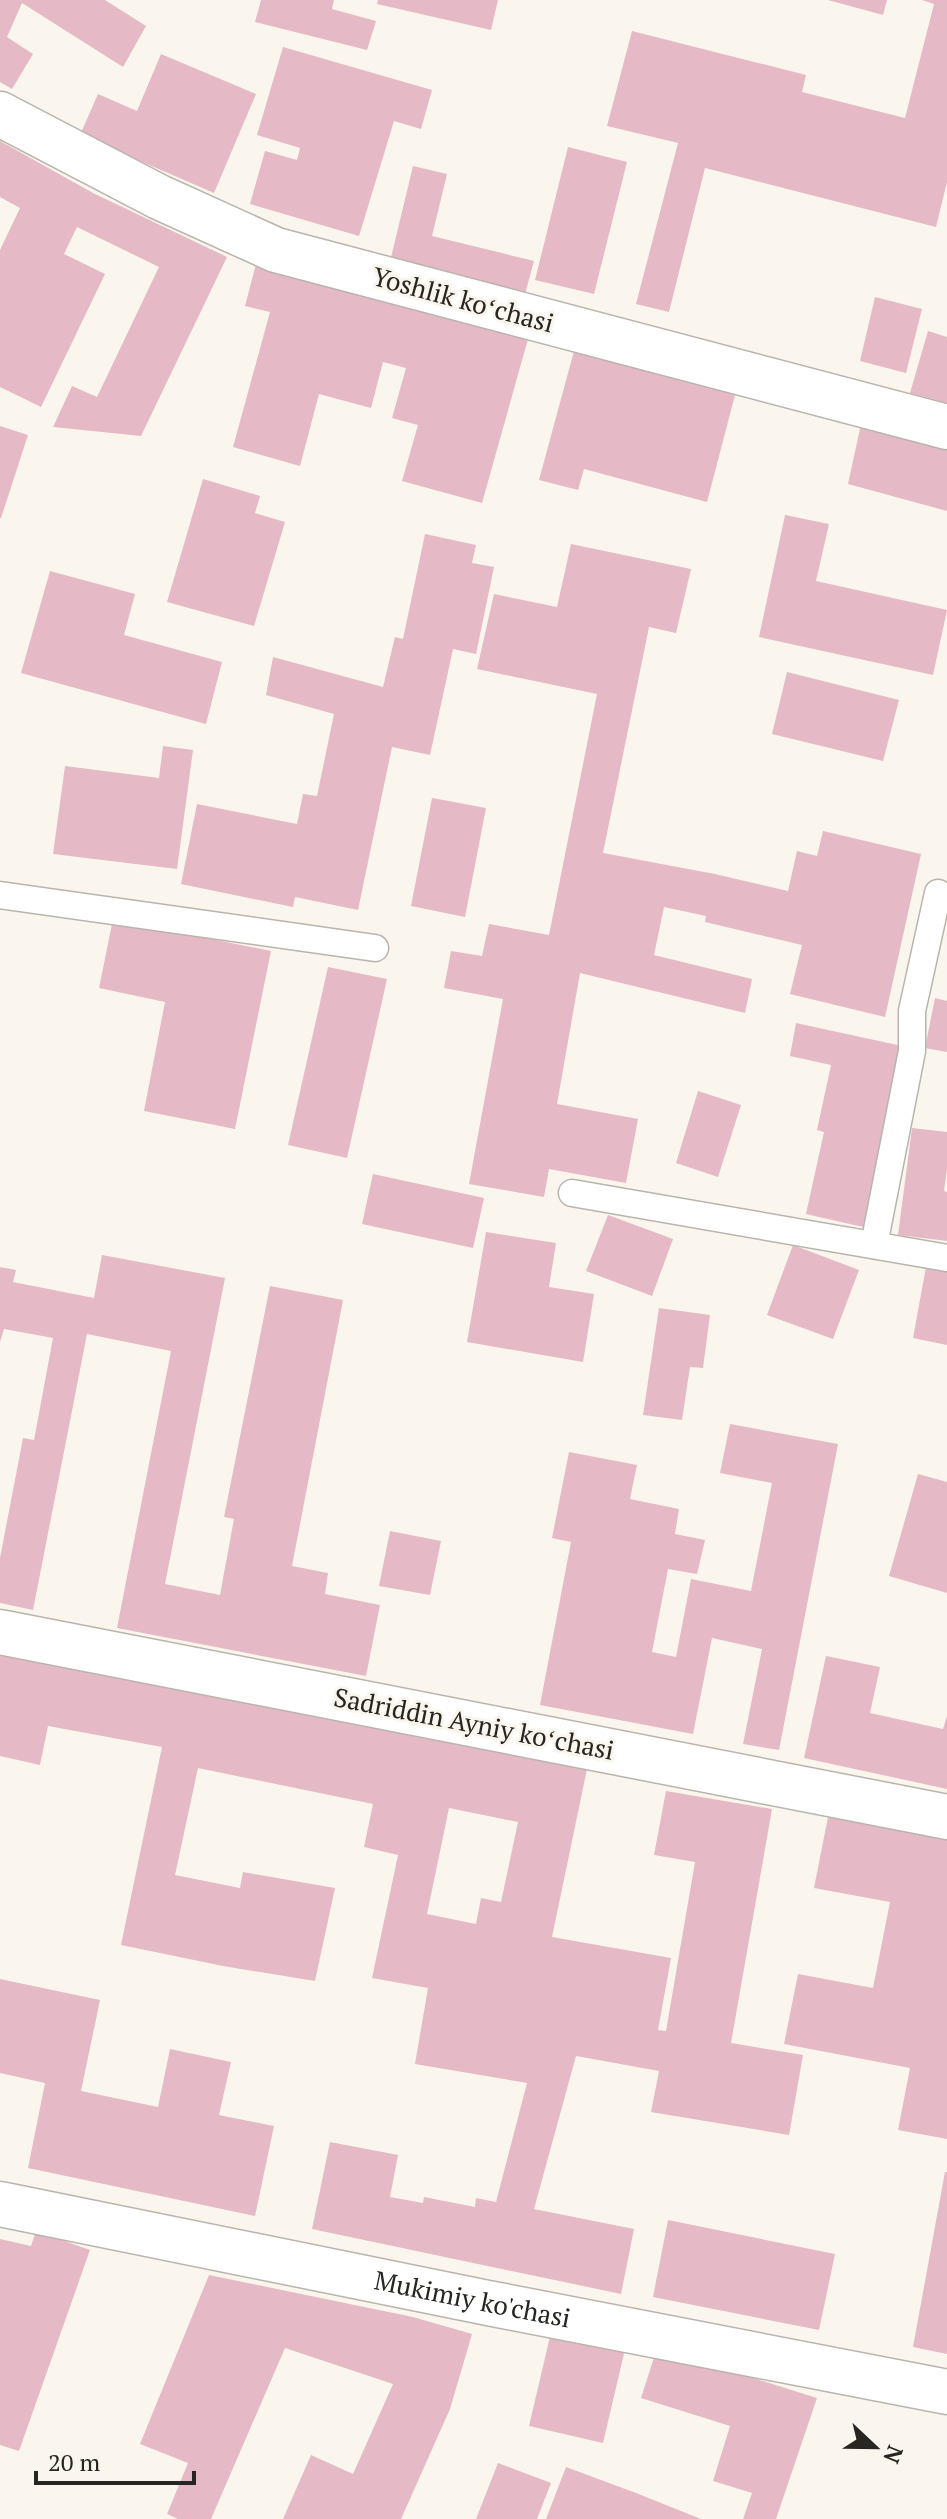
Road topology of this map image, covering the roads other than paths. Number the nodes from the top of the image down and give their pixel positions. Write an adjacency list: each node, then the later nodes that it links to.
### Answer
1 (0, 114): 2 (street, Yoshlik koʻchasi)
2 (947, 427)
3 (938, 893): 7 (lane)
4 (0, 895): 5 (lane)
5 (375, 948)
6 (572, 1193): 7 (lane)
7 (874, 1245): 8 (lane)
8 (947, 1258)
9 (0, 1632): 10 (street, Sadriddin Ayniy koʻchasi)
10 (947, 1817)
11 (0, 2204): 12 (street, Mukimiy ko'chasi)
12 (947, 2392)

